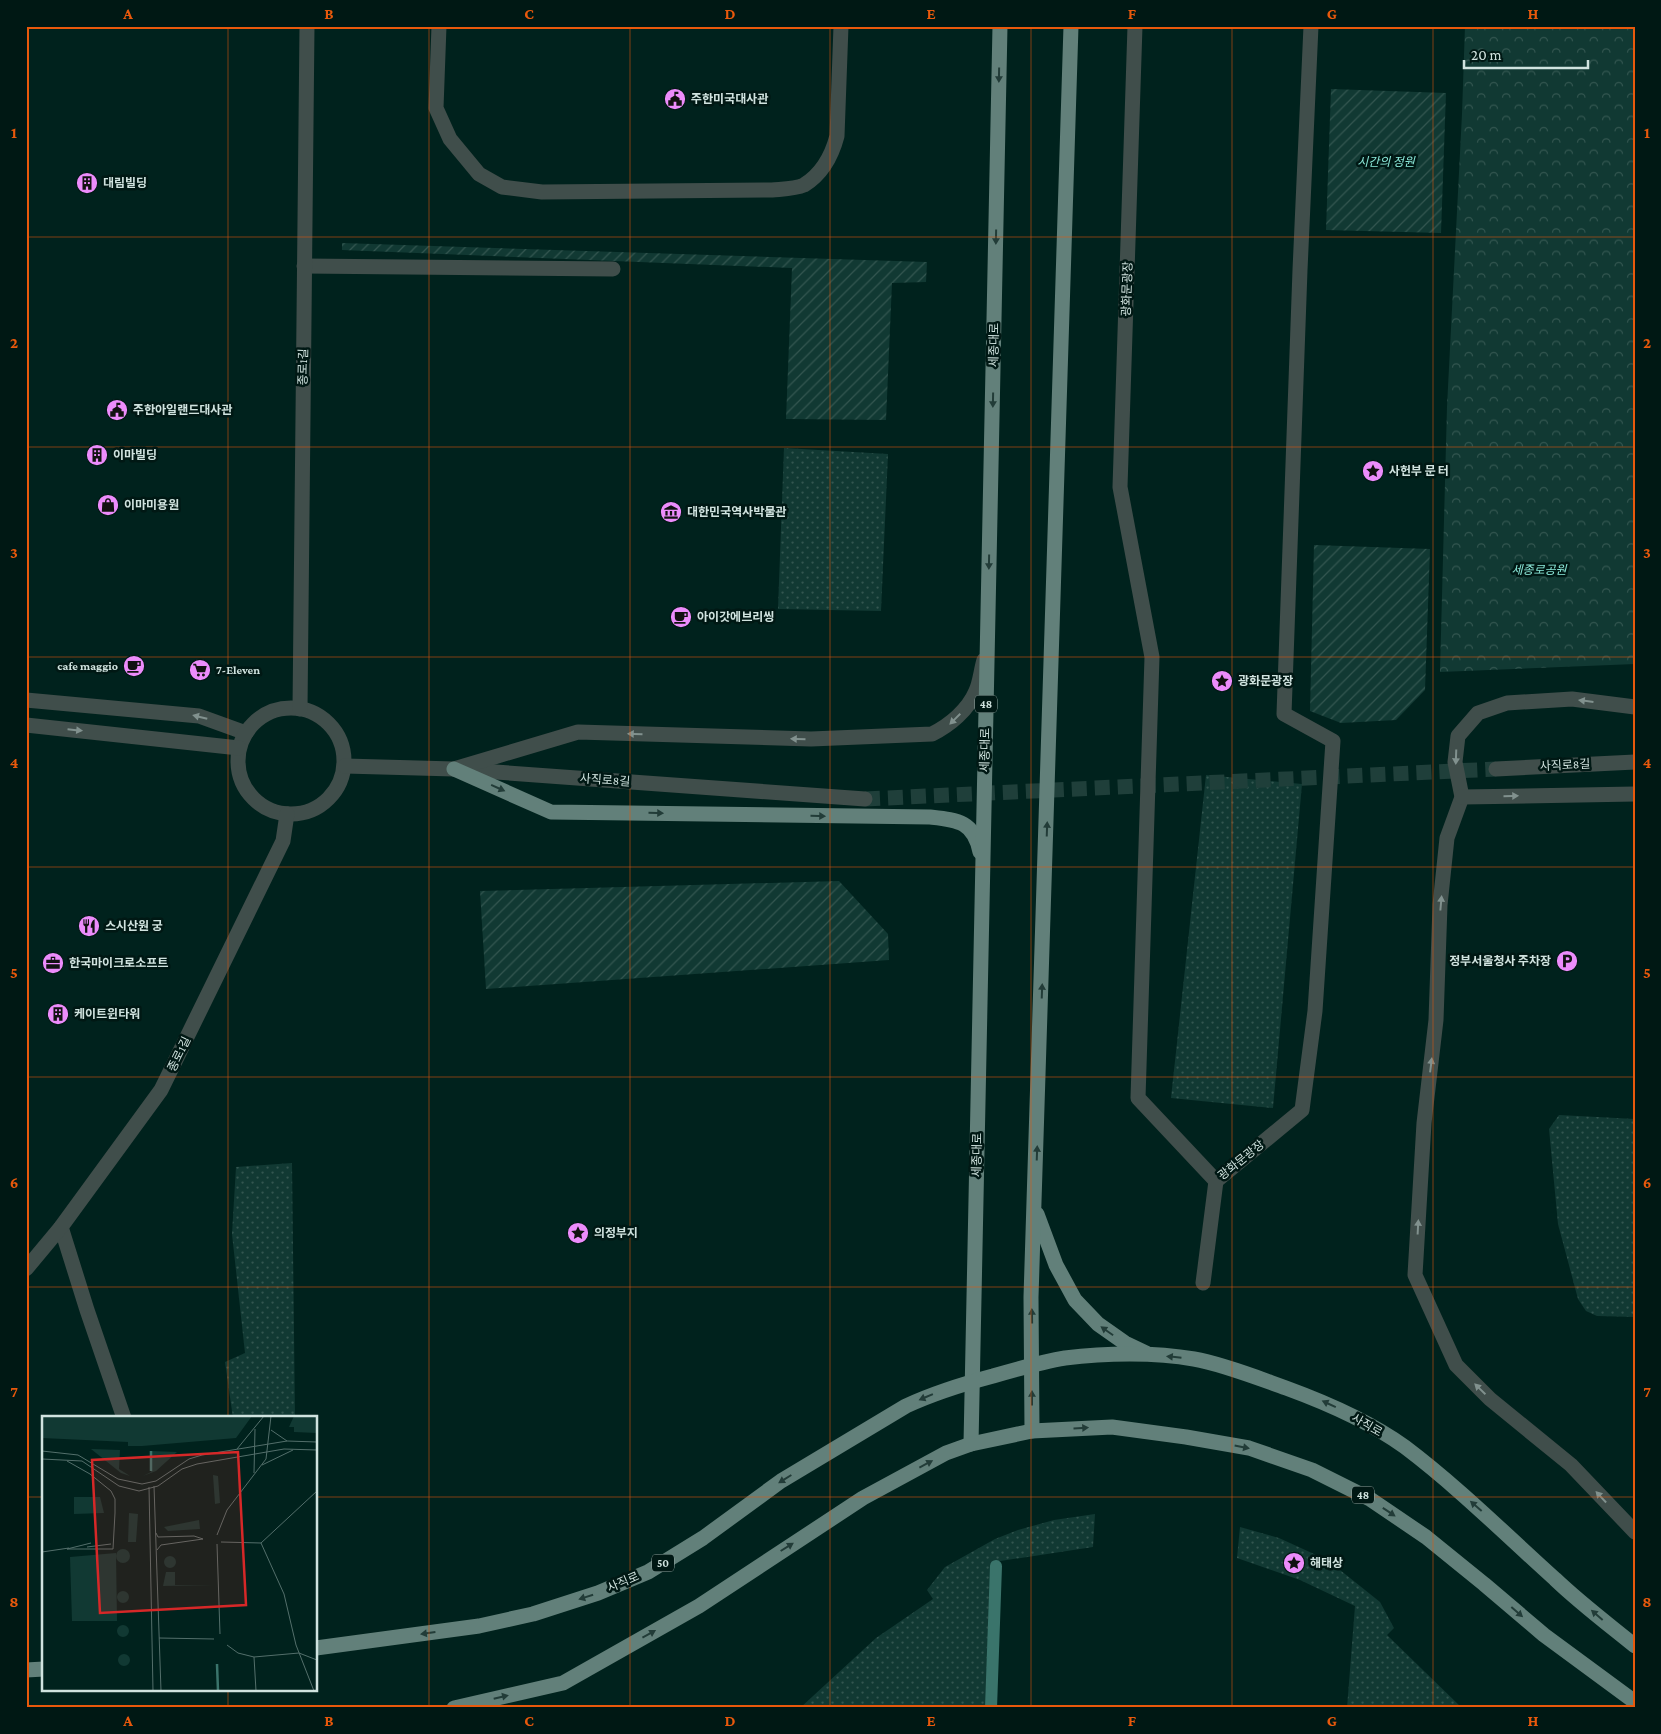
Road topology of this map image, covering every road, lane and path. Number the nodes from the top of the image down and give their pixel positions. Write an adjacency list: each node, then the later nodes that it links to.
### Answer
1 (307, 26): 8 (street, 종로1길)
2 (439, 26): 3 (street)
3 (841, 26)
4 (1000, 26): 10 (main road, 세종대로 / 48, one-way to 10)
5 (1071, 26): 27 (main road, one-way to 5)
6 (1136, 26): 26 (street, 광화문광장)
7 (1311, 26): 26 (street, 광화문광장)
8 (304, 266): 9 (street); 13 (street, 종로1길)
9 (613, 269)
10 (988, 644): 19 (street, one-way to 19); 25 (main road, 세종대로 / 48)
11 (26, 700): 15 (street, one-way to 11)
12 (1635, 707): 22 (street, one-way to 22)
13 (300, 709): 15 (street); 18 (street)
14 (26, 725): 16 (street, one-way to 16)
15 (246, 733): 16 (street)
16 (240, 748): 24 (street)
17 (1635, 762): 20 (street, 사직로8길)
18 (345, 766): 19 (street, 사직로8길); 24 (street)
19 (454, 769): 23 (street, 사직로8길); 25 (main road, one-way to 25)
20 (1496, 769)
21 (1635, 794): 22 (street, one-way to 21)
22 (1462, 797): 37 (street, one-way to 22)
23 (865, 799)
24 (287, 814): 28 (street, 종로1길)
25 (983, 868): 33 (main road, 세종대로 / 48)
26 (1216, 1182): 30 (street)
27 (1035, 1207): 31 (main road, one-way to 27); 32 (main road, one-way to 27)
28 (61, 1227): 29 (street, 종로1길); 34 (street)
29 (26, 1269)
30 (1203, 1283)
31 (1150, 1355): 32 (main road, 사직로); 38 (main road, 사직로, one-way to 31)
32 (1032, 1364): 33 (main road, 50); 35 (main road, one-way to 32)
33 (972, 1381): 36 (main road, 세종대로 / 48); 39 (main road, 사직로 / 50, one-way to 39)
34 (123, 1416)
35 (1032, 1431): 36 (main road, 48); 42 (main road, 48, one-way to 42)
36 (971, 1444): 43 (main road, one-way to 36)
37 (1635, 1532)
38 (1635, 1646)
39 (318, 1648)
40 (42, 1669): 41 (main road)
41 (26, 1670)
42 (1635, 1702)
43 (454, 1708)

